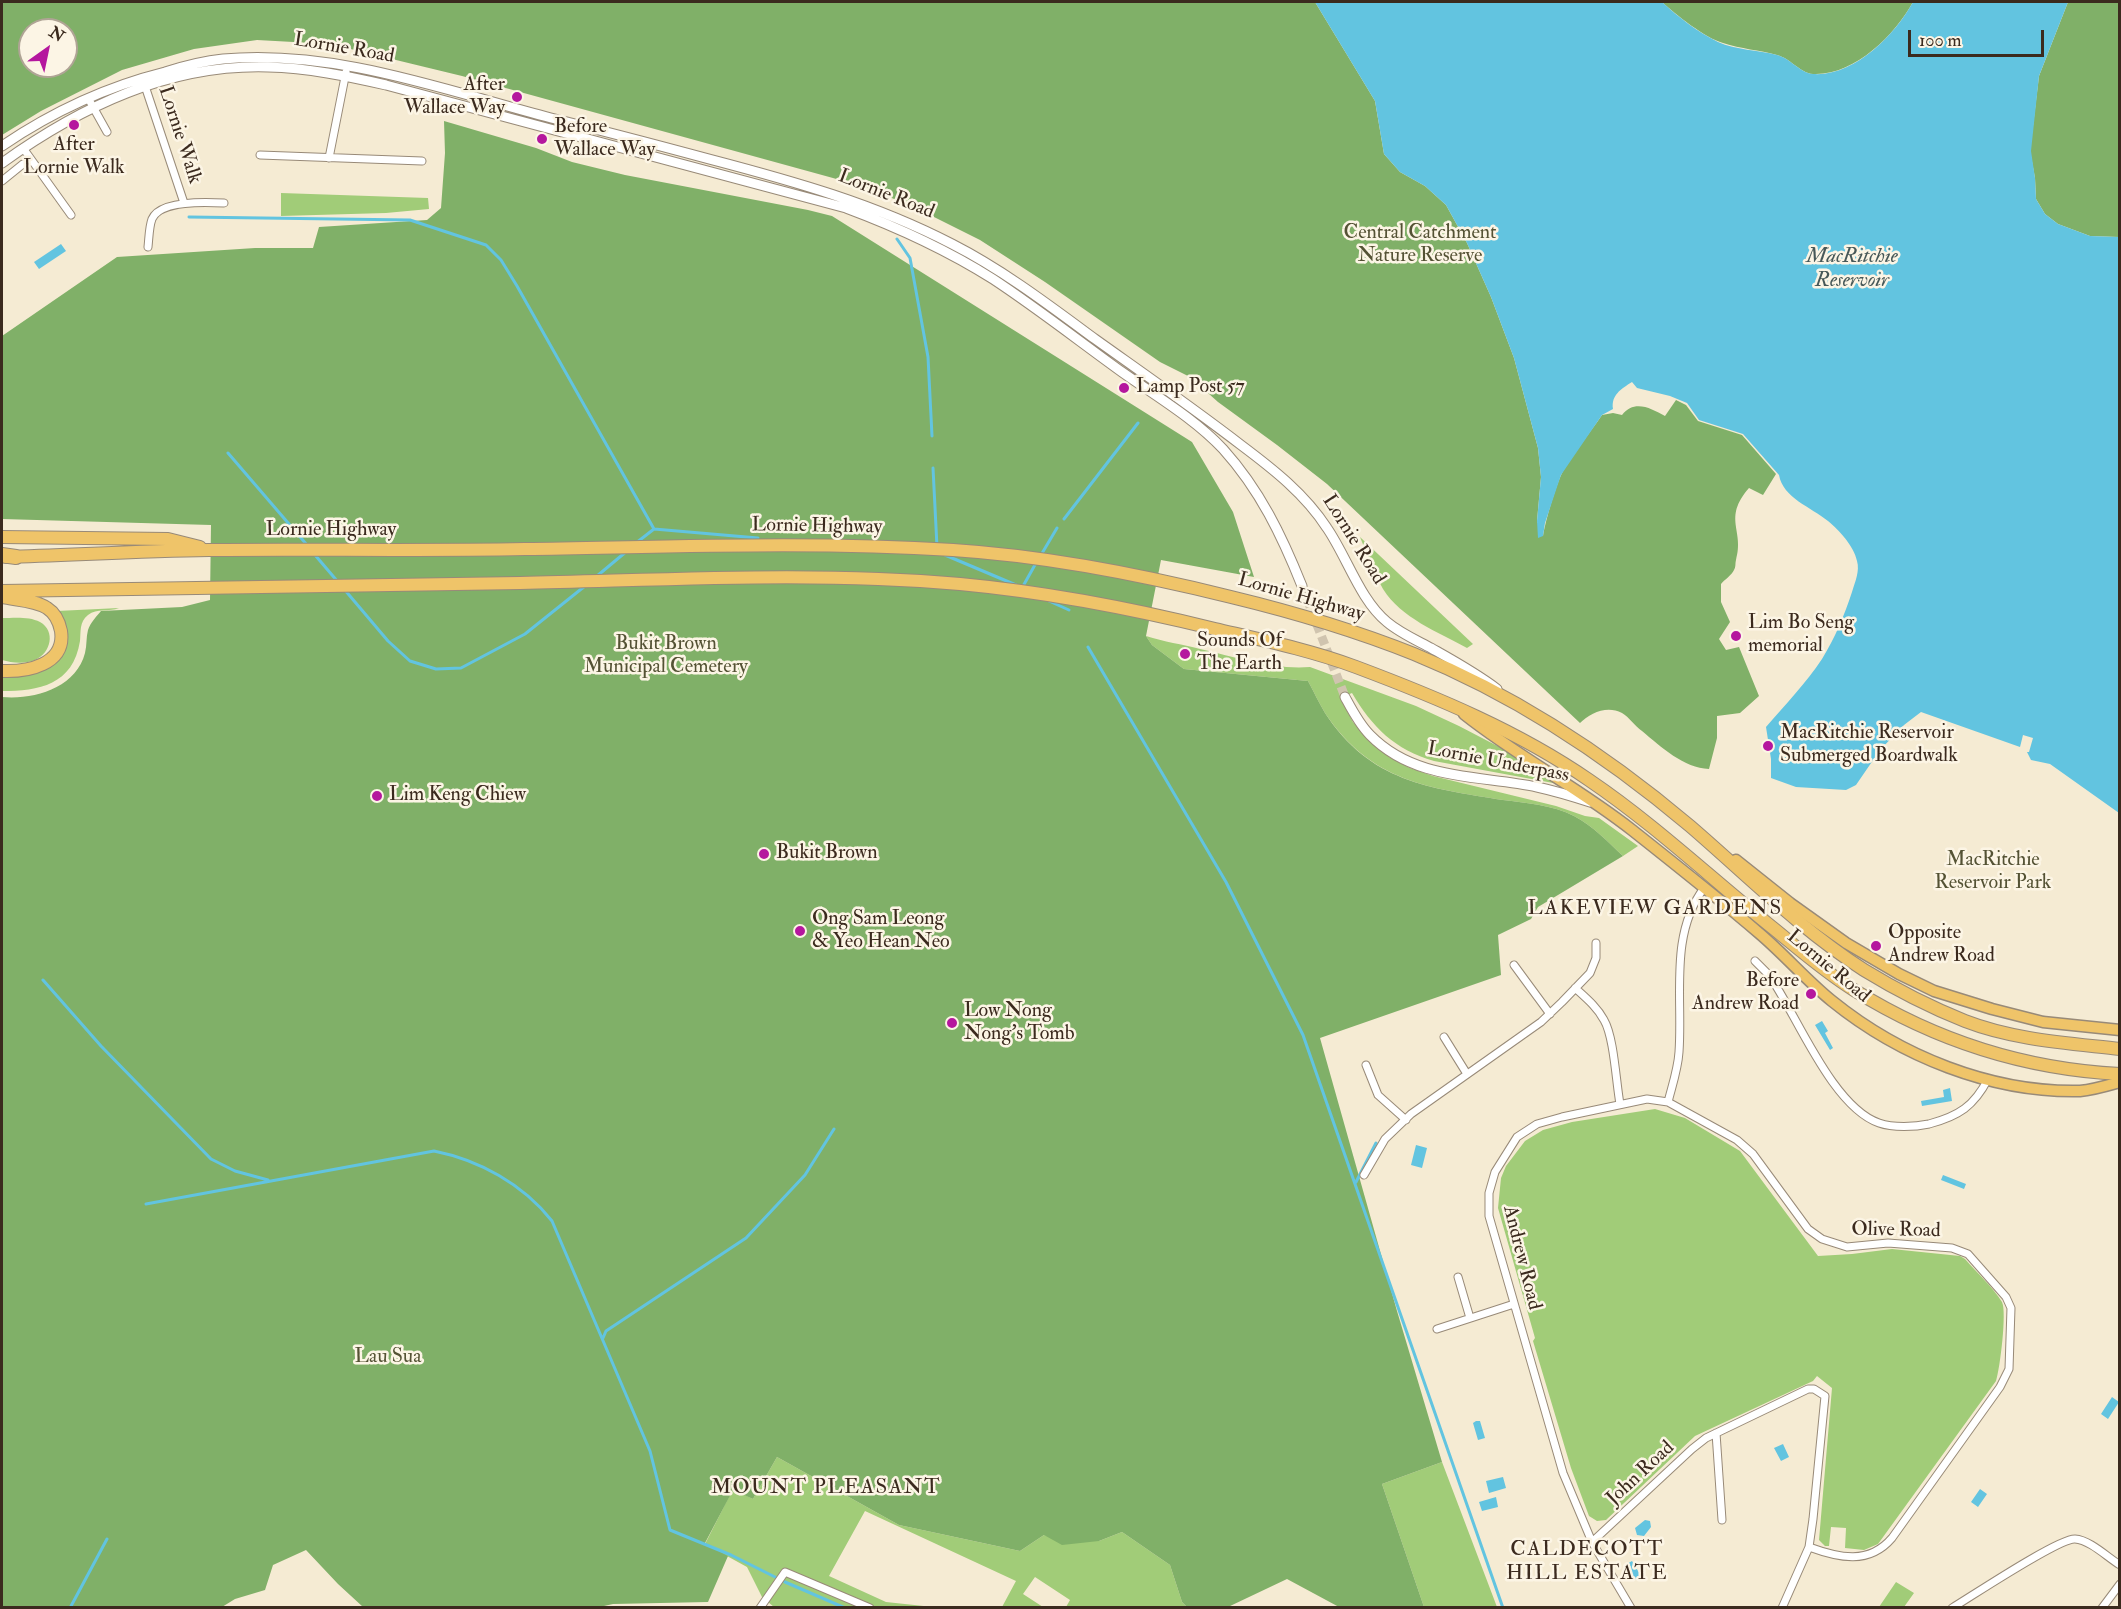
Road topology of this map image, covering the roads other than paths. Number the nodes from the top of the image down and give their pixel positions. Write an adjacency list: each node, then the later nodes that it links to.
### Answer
1 (346, 70): 2 (street, Lornie Road); 11 (street); 15 (street, Lornie Road); 16 (street, Lornie Road)
2 (144, 81): 3 (street, Lornie Road); 4 (street, Lornie Road); 18 (street, Lornie Walk)
3 (88, 98): 4 (street); 5 (street, Lornie Road)
4 (93, 107): 6 (street, Lornie Road); 7 (street)
5 (44, 119): 6 (street); 8 (street, Lornie Road)
6 (52, 130): 9 (street, Lornie Road)
7 (107, 132)
8 (2, 146)
9 (23, 148): 13 (street); 14 (street, Lornie Road)
10 (260, 155): 11 (street)
11 (329, 158): 12 (street)
12 (422, 160)
13 (32, 161): 17 (street, Lornie Road); 20 (street)
14 (3, 162): 17 (street, Lornie Road)
15 (720, 162): 16 (street); 31 (street, Lornie Road)
16 (720, 173): 26 (street, Lornie Road)
17 (4, 180)
18 (184, 202): 19 (street, Lornie Walk); 21 (street, Lornie Walk)
19 (224, 203)
20 (71, 216)
21 (148, 247)
22 (2, 537): 23 (highway)
23 (216, 550): 25 (highway, Lornie Highway); 31 (highway, Lornie Highway)
24 (2, 556): 25 (highway)
25 (16, 556)
26 (1302, 586)
27 (2, 591): 32 (highway)
28 (2, 597): 29 (highway)
29 (2, 671)
30 (1345, 697): 34 (street, Lornie Underpass)
31 (1517, 704): 33 (highway, Lornie Highway)
32 (1455, 708): 34 (main road, Lornie Road); 47 (highway, Lornie Road)
33 (1593, 751): 35 (highway, Lornie Road)
34 (1600, 806): 36 (main road, Lornie Road)
35 (1688, 824): 42 (main road, Lornie Road); 44 (highway, Lornie Road)
36 (1704, 888): 48 (main road, Lornie Road); 50 (street)
37 (1596, 943): 40 (street)
38 (1755, 961): 48 (street)
39 (1514, 965): 41 (street)
40 (1575, 988): 41 (street); 51 (street)
41 (1550, 1014): 46 (street)
42 (2120, 1030)
43 (1444, 1037): 46 (street)
44 (2120, 1049)
45 (1366, 1065): 52 (street)
46 (1467, 1074): 52 (street)
47 (2120, 1074)
48 (1988, 1079): 49 (main road, Lornie Road)
49 (2120, 1082)
50 (1668, 1102): 51 (street, Andrew Road); 61 (street, Olive Road)
51 (1620, 1104): 55 (street, Andrew Road)
52 (1406, 1120): 53 (street)
53 (1364, 1175)
54 (1458, 1277): 56 (street)
55 (1514, 1304): 56 (street); 60 (street, Andrew Road)
56 (1470, 1318): 57 (street)
57 (1437, 1329)
58 (1716, 1433): 59 (street); 60 (street, John Road); 61 (street, John Road)
59 (1722, 1520)
60 (1593, 1542): 66 (street, Andrew Road)
61 (1809, 1547): 67 (street)
62 (2120, 1565): 68 (street)
63 (2120, 1584): 69 (street)
64 (760, 1608): 65 (street)
65 (870, 1608)
66 (1631, 1608)
67 (1782, 1608)
68 (1952, 1608)
69 (2102, 1608)

